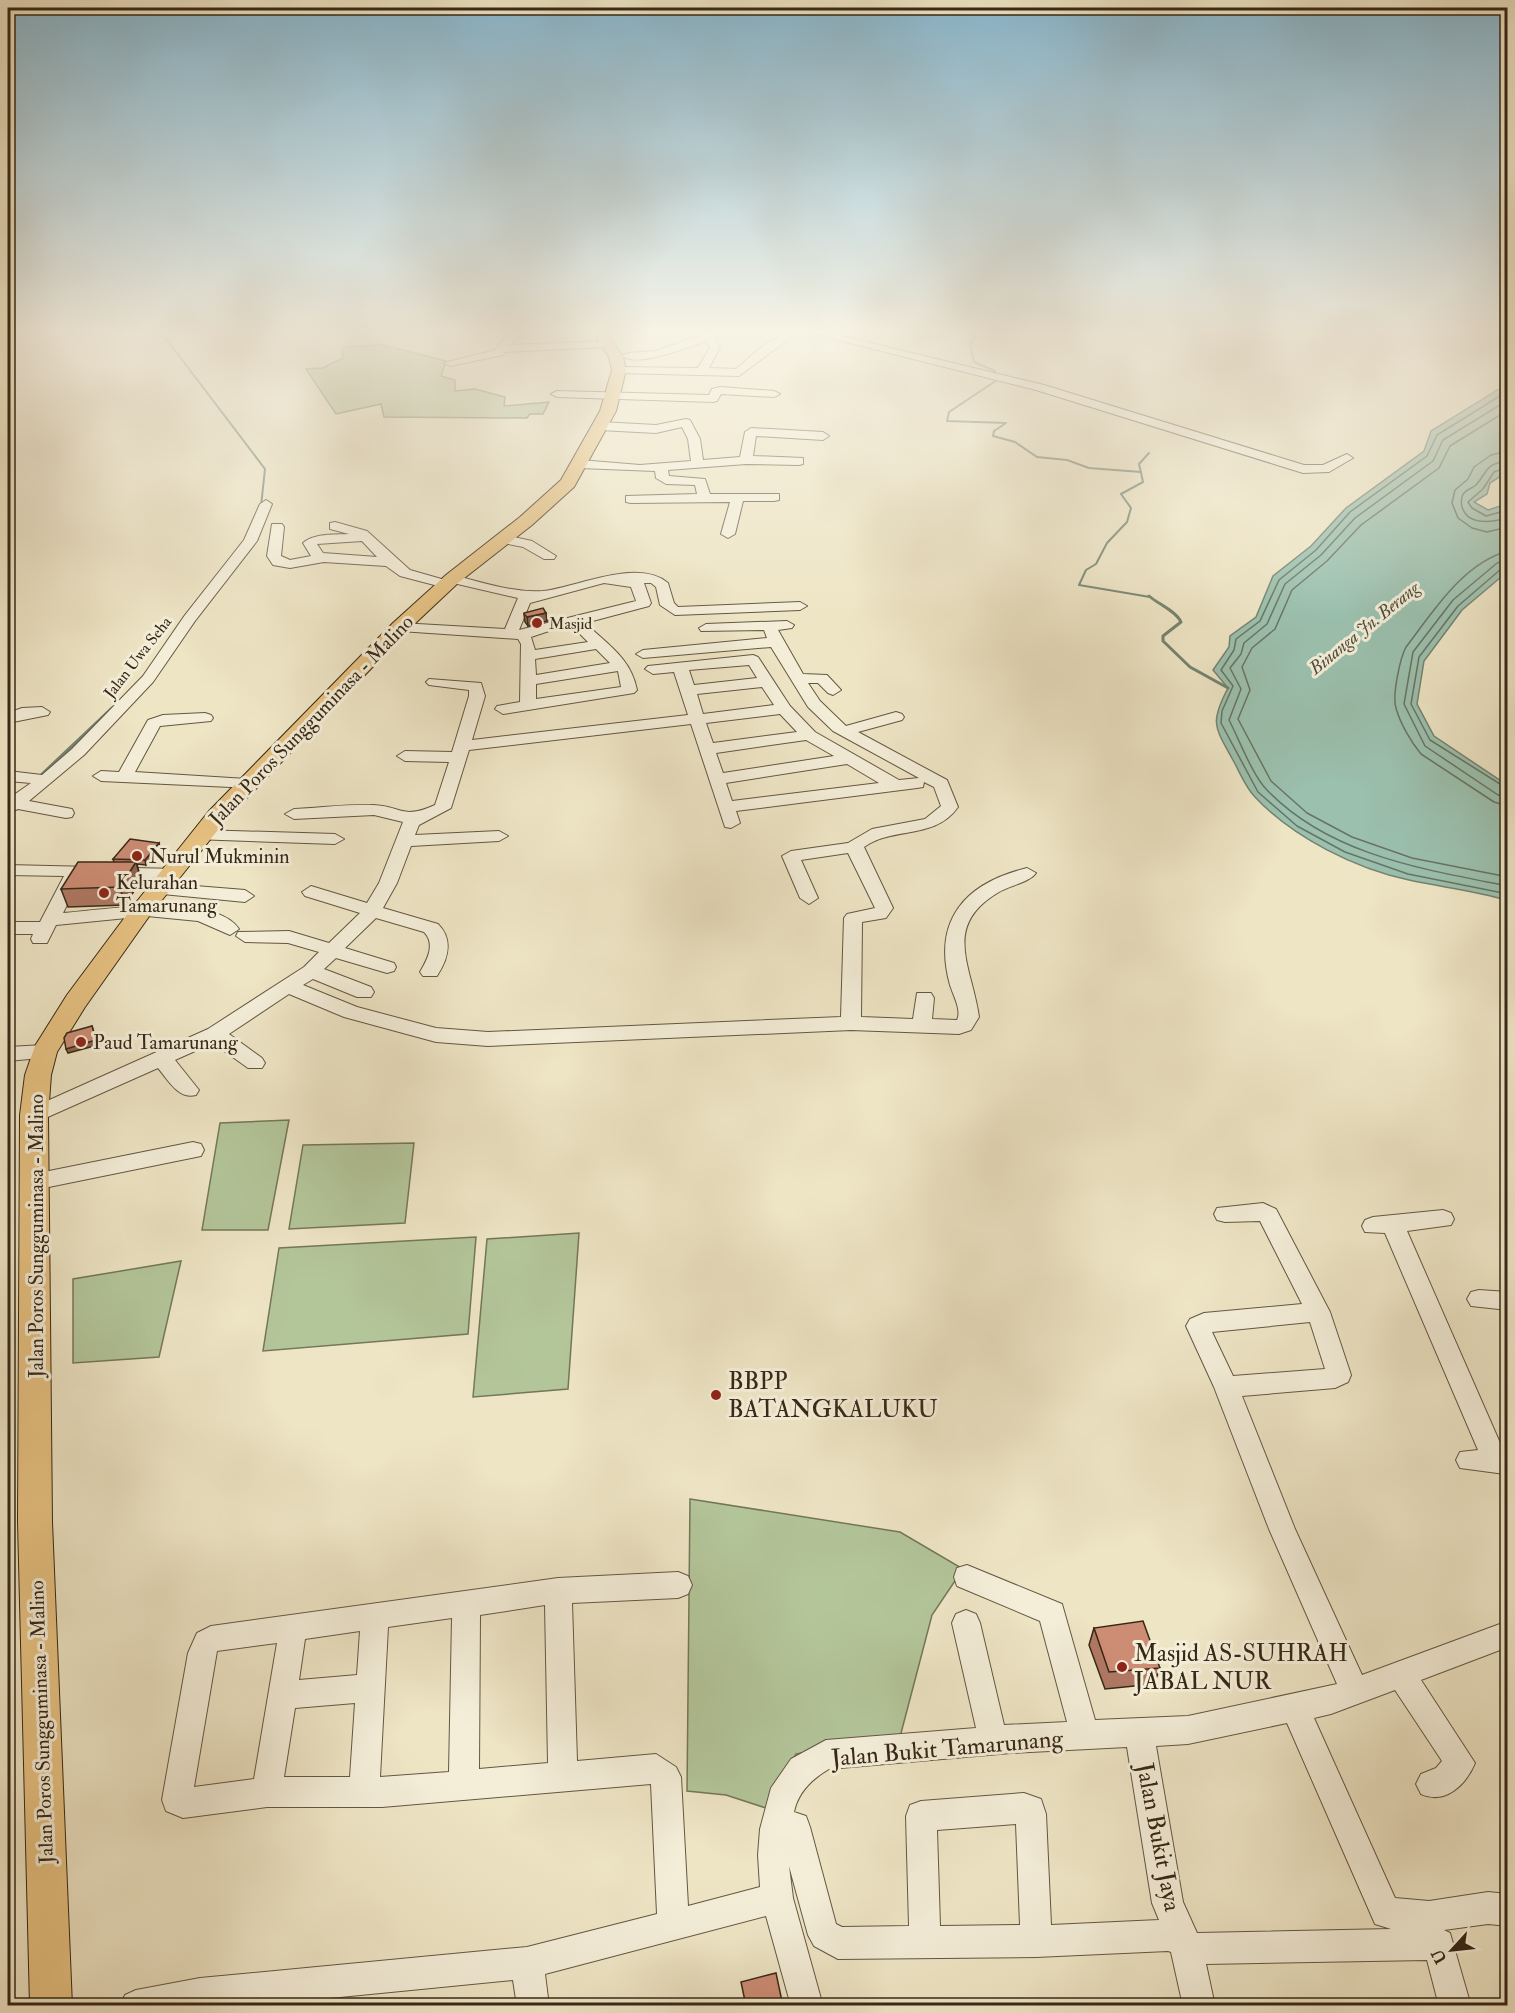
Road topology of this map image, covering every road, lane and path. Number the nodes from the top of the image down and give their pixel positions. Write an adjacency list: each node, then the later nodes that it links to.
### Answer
1 (600, 426): 2 (street); 10 (main road, Jalan Poros Sungguminasa - Malino)
2 (671, 426)
3 (688, 426): 9 (street)
4 (1165, 426): 6 (street)
5 (823, 436): 7 (street)
6 (1347, 458)
7 (746, 460): 8 (street); 9 (street)
8 (799, 461)
9 (697, 463): 11 (street)
10 (580, 464): 11 (street); 21 (main road, Jalan Poros Sungguminasa - Malino)
11 (661, 468): 13 (street)
12 (774, 497): 14 (street)
13 (704, 498): 14 (street); 15 (street)
14 (737, 498): 19 (street)
15 (631, 499)
16 (266, 504): 64 (street, Jalan Uwa Seha)
17 (335, 526): 20 (street)
18 (277, 527): 22 (street)
19 (728, 534)
20 (367, 538): 22 (street); 25 (street)
21 (504, 539): 23 (street); 26 (main road, Jalan Poros Sungguminasa - Malino)
22 (299, 541): 24 (street); 24 (street)
23 (549, 556)
24 (322, 558): 25 (street)
25 (390, 562): 26 (street)
26 (449, 581): 27 (street); 31 (main road, Jalan Poros Sungguminasa - Malino)
27 (800, 606)
28 (575, 621): 33 (street); 33 (street); 35 (street)
29 (787, 625): 30 (street)
30 (769, 626): 32 (street); 34 (street)
31 (400, 627): 33 (street); 67 (main road, Jalan Poros Sungguminasa - Malino)
32 (706, 628)
33 (517, 634): 37 (street)
34 (775, 642): 36 (street); 41 (street)
35 (602, 644): 37 (street); 38 (street)
36 (643, 654)
37 (529, 656): 42 (street)
38 (622, 666): 42 (street); 47 (street)
39 (680, 666): 40 (street); 44 (street); 45 (street)
40 (653, 669)
41 (797, 679): 46 (street); 55 (street)
42 (530, 680): 47 (street)
43 (434, 682): 58 (street)
44 (767, 682): 45 (street); 49 (street)
45 (688, 690): 54 (street)
46 (833, 690)
47 (528, 705): 48 (street)
48 (502, 709)
49 (784, 709): 54 (street); 56 (street)
50 (42, 712): 52 (street)
51 (896, 717): 55 (street)
52 (8, 718)
53 (205, 718): 63 (street)
54 (696, 718): 57 (street); 58 (street)
55 (844, 731): 77 (street)
56 (809, 735): 57 (street); 60 (street)
57 (707, 749): 65 (street)
58 (461, 751): 59 (street); 72 (street)
59 (405, 756)
60 (849, 759): 65 (street); 68 (street)
61 (8, 776): 64 (street)
62 (100, 776): 63 (street)
63 (125, 776): 67 (street)
64 (40, 779): 69 (street, Jalan Uwa Seha)
65 (719, 779): 68 (street)
66 (917, 783): 68 (street)
67 (247, 784): 73 (main road, Jalan Poros Sungguminasa - Malino)
68 (894, 785)
69 (11, 806): 70 (street)
70 (66, 813)
71 (294, 814): 72 (street)
72 (418, 818): 76 (street)
73 (200, 835): 75 (street); 81 (main road, Jalan Poros Sungguminasa - Malino)
74 (500, 836): 76 (street)
75 (335, 839)
76 (403, 841): 86 (street)
77 (855, 846): 84 (street); 96 (street)
78 (76, 869): 79 (street); 81 (street); 88 (street)
79 (8, 870)
80 (1027, 873): 97 (street)
81 (164, 881): 83 (street); 85 (main road, Jalan Poros Sungguminasa - Malino)
82 (311, 892): 86 (street)
83 (245, 896)
84 (809, 898)
85 (141, 911): 88 (street); 89 (street); 99 (main road, Jalan Poros Sungguminasa - Malino)
86 (371, 912): 89 (street); 92 (street)
87 (8, 928): 88 (street)
88 (46, 929)
89 (333, 949): 90 (street); 91 (street)
90 (387, 967)
91 (311, 971): 93 (street); 94 (street)
92 (430, 972)
93 (290, 987): 96 (street); 98 (street)
94 (364, 992)
95 (924, 998): 97 (street)
96 (851, 1023): 97 (street)
97 (922, 1024)
98 (215, 1034): 101 (street); 102 (street)
99 (44, 1052): 100 (street); 104 (main road, Jalan Poros Sungguminasa - Malino)
100 (8, 1054)
101 (162, 1059): 103 (street); 104 (street)
102 (255, 1064)
103 (189, 1090)
104 (34, 1115): 106 (main road, Jalan Poros Sungguminasa - Malino)
105 (193, 1150): 106 (street)
106 (34, 1182): 145 (main road, Jalan Poros Sungguminasa - Malino)
107 (1225, 1214): 111 (street)
108 (1443, 1219): 114 (street)
109 (1479, 1299): 110 (street)
110 (1508, 1301)
111 (1318, 1312): 112 (street); 112 (street)
112 (1226, 1387): 125 (street)
113 (1469, 1460): 114 (street)
114 (1502, 1462)
115 (967, 1577): 129 (street)
116 (678, 1585): 117 (street)
117 (558, 1591): 118 (street); 131 (street)
118 (466, 1605): 119 (street); 132 (street)
119 (375, 1616): 121 (street); 124 (street)
120 (966, 1623): 130 (street)
121 (293, 1629): 126 (street); 134 (street)
122 (1508, 1634): 123 (street, Jalan Bukit Tamarunang)
123 (1401, 1674): 125 (street, Jalan Bukit Tamarunang); 133 (street)
124 (371, 1688): 126 (street); 135 (street)
125 (1355, 1691): 127 (street, Jalan Bukit Tamarunang)
126 (281, 1695): 134 (street)
127 (1294, 1706): 128 (street, Jalan Bukit Tamarunang); 138 (street)
128 (1140, 1733): 129 (street, Jalan Bukit Tamarunang); 142 (street, Jalan Bukit Jaya)
129 (1085, 1736): 130 (street, Jalan Bukit Tamarunang)
130 (993, 1741): 137 (street, Jalan Bukit Tamarunang)
131 (563, 1776): 132 (street); 139 (street)
132 (464, 1784): 135 (street)
133 (1431, 1784)
134 (267, 1792): 135 (street)
135 (363, 1792)
136 (795, 1827): 140 (street)
137 (777, 1898): 139 (street); 144 (street, Jalan Bukit Tamarunang)
138 (1508, 1911)
139 (673, 1925): 143 (street)
140 (925, 1941): 141 (street); 141 (street)
141 (1036, 1941): 142 (street)
142 (1185, 1944): 148 (street, Jalan Bukit Jaya); 149 (street)
143 (527, 1963): 146 (street); 147 (street)
144 (808, 2005)
145 (51, 2006)
146 (136, 2006)
147 (533, 2006)
148 (1199, 2006)
149 (1455, 2006)

